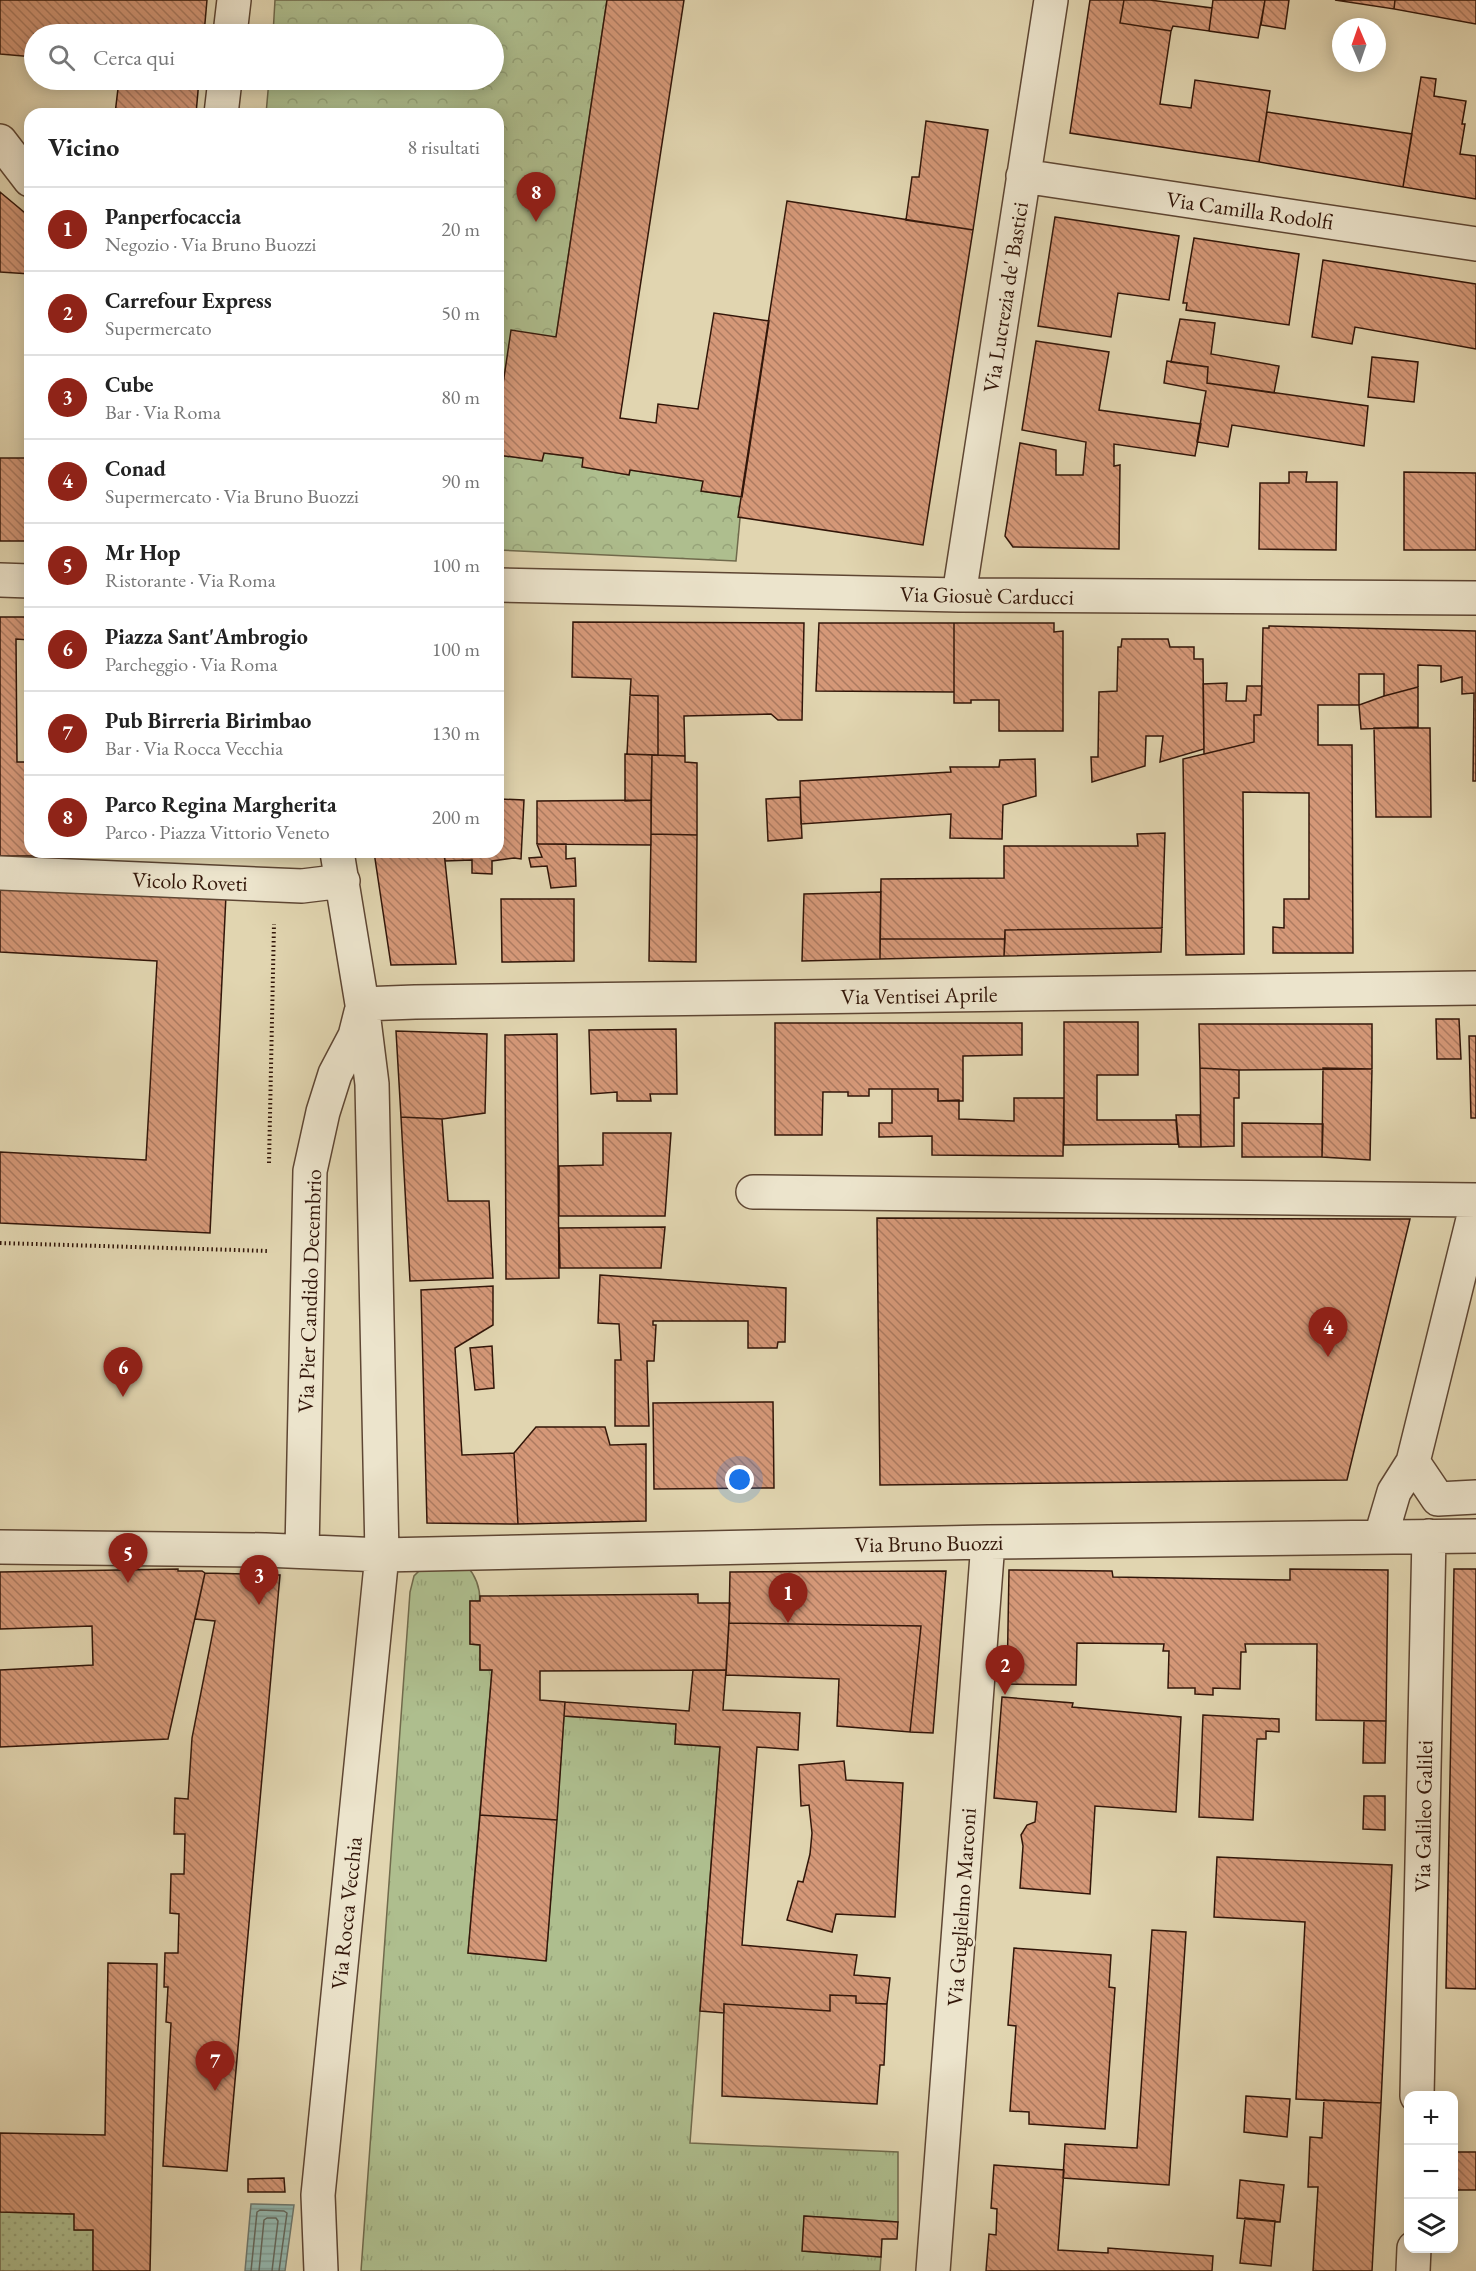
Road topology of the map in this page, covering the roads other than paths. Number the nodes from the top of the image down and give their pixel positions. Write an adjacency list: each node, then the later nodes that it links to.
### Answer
1 (234, 0): 3 (street)
2 (1051, 0): 8 (street, Via Lucrezia de' Bastici)
3 (231, 24)
4 (224, 90): 5 (street)
5 (222, 108)
6 (0, 141): 7 (street)
7 (24, 172)
8 (1023, 176): 9 (street, Via Camilla Rodolfi); 13 (street, Via Lucrezia de' Bastici)
9 (1476, 244)
10 (0, 580): 11 (street)
11 (24, 581)
12 (504, 585): 13 (street, Via Giosuè Carducci)
13 (959, 595): 14 (street, Via Giosuè Carducci)
14 (1476, 598)
15 (340, 867): 16 (street, Vicolo Roveti); 18 (street, Via Pier Candido Decembrio)
16 (0, 873)
17 (1476, 988): 18 (street, Via Ventisei Aprile)
18 (362, 1004): 19 (street, Via Pier Candido Decembrio); 20 (street, Via Pier Candido Decembrio)
19 (335, 1074): 20 (street); 31 (street, Via Pier Candido Decembrio)
20 (372, 1084): 32 (street, Via Pier Candido Decembrio)
21 (753, 1192): 22 (street)
22 (1476, 1200)
23 (1476, 1207): 24 (street)
24 (1413, 1462): 25 (street); 26 (street)
25 (1476, 1497)
26 (1382, 1536): 27 (street, Via Bruno Buozzi); 29 (street, Via Bruno Buozzi)
27 (1429, 1536): 28 (street, Via Bruno Buozzi); 33 (street, Via Galileo Galilei)
28 (1476, 1536)
29 (988, 1542): 32 (street, Via Bruno Buozzi); 36 (street, Via Guglielmo Marconi)
30 (0, 1547): 31 (street, Via Bruno Buozzi)
31 (302, 1551): 32 (street, Via Bruno Buozzi)
32 (382, 1555): 35 (street, Via Rocca Vecchia)
33 (1417, 2091)
34 (1414, 2253): 37 (street)
35 (321, 2271)
36 (933, 2271)
37 (1413, 2271)

